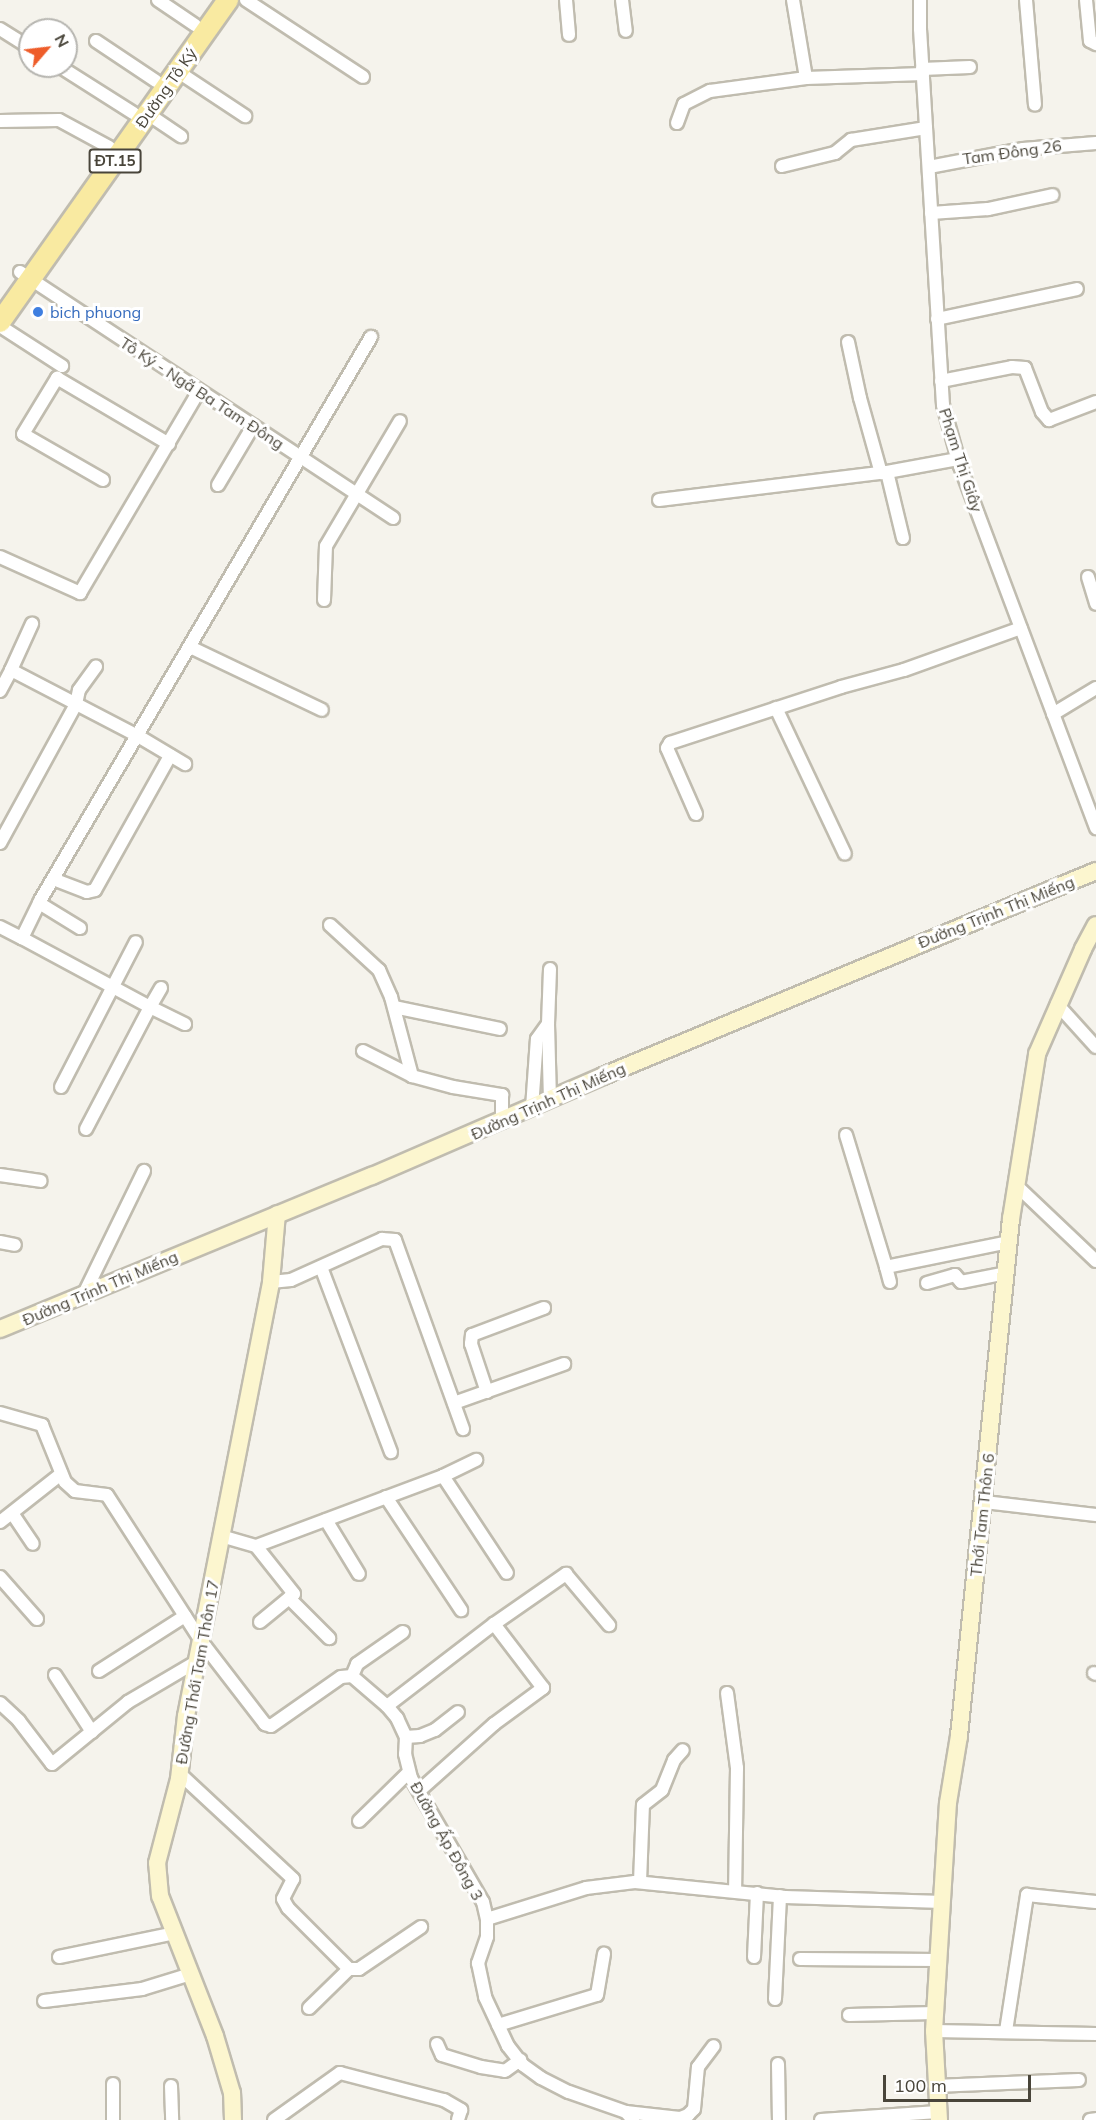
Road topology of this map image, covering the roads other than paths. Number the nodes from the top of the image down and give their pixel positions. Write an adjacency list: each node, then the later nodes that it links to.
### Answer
1 (158, 0): 11 (street)
2 (213, 0): 11 (main road, Đường Tô Ký / ĐT.15)
3 (228, 0): 19 (main road, Đường Tô Ký / ĐT.15)
4 (246, 0): 22 (street)
5 (566, 0): 14 (street)
6 (622, 0): 13 (street)
7 (794, 0): 23 (street)
8 (920, 0): 20 (street, Phạm Thị Giây)
9 (1026, 0): 25 (street)
10 (1086, 0): 17 (street)
11 (195, 25): 24 (main road, Đường Tô Ký / ĐT.15)
12 (0, 29): 15 (street)
13 (627, 31)
14 (570, 35)
15 (18, 40)
16 (96, 40): 24 (street)
17 (1096, 44)
18 (970, 67): 20 (street)
19 (177, 71): 26 (main road, Đường Tô Ký / ĐT.15); 27 (street)
20 (923, 71): 23 (street); 30 (street, Phạm Thị Giây)
21 (78, 77): 26 (street)
22 (363, 77)
23 (806, 78): 29 (street)
24 (156, 81): 26 (main road, Đường Tô Ký / ĐT.15)
25 (1035, 105)
26 (141, 113): 31 (street); 33 (main road, Đường Tô Ký / ĐT.15); 38 (main road, Đường Tô Ký / ĐT.15)
27 (245, 116)
28 (0, 120): 33 (street)
29 (677, 123)
30 (926, 128): 34 (street); 35 (street, Phạm Thị Giây)
31 (181, 136)
32 (1096, 143): 35 (street, Tam Đông 26)
33 (109, 147): 38 (main road, Đường Tô Ký / ĐT.15)
34 (782, 166)
35 (929, 166): 37 (street, Phạm Thị Giây)
36 (1053, 195): 37 (street)
37 (931, 213): 41 (street, Phạm Thị Giây)
38 (25, 276): 40 (main road, Đường Tô Ký / ĐT.15); 47 (street, Tô Ký - Ngã Ba Tam Đông)
39 (1077, 290): 41 (street)
40 (2, 308)
41 (937, 319): 46 (street, Phạm Thị Giây)
42 (0, 326): 45 (street)
43 (371, 337): 52 (street)
44 (848, 342): 54 (street)
45 (62, 366)
46 (941, 381): 48 (street); 53 (street, Phạm Thị Giây)
47 (199, 392): 50 (street, Tô Ký - Ngã Ba Tam Đông); 51 (street)
48 (1096, 402)
49 (400, 422): 57 (street)
50 (253, 426): 52 (street, Tô Ký - Ngã Ba Tam Đông); 56 (street)
51 (169, 444): 55 (street); 61 (street)
52 (300, 457): 57 (street, Tô Ký - Ngã Ba Tam Đông); 67 (street)
53 (958, 459): 54 (street); 66 (street, Phạm Thị Giây)
54 (884, 473): 58 (street); 60 (street)
55 (103, 480)
56 (218, 485)
57 (356, 494): 59 (street, Tô Ký - Ngã Ba Tam Đông); 63 (street)
58 (659, 500)
59 (389, 515)
60 (903, 538)
61 (0, 557)
62 (1088, 577): 64 (street)
63 (324, 600)
64 (1096, 604)
65 (32, 624): 69 (street)
66 (1021, 628): 73 (street); 75 (street, Phạm Thị Giây)
67 (190, 647): 74 (street); 76 (street)
68 (96, 667): 72 (street)
69 (11, 670): 71 (street); 72 (street)
70 (1096, 688): 75 (street)
71 (0, 691)
72 (76, 704): 76 (street); 82 (street)
73 (781, 707): 80 (street); 83 (street)
74 (322, 710)
75 (1053, 714): 79 (street, Phạm Thị Giây)
76 (138, 736): 77 (street); 85 (street)
77 (170, 756): 78 (street); 85 (street)
78 (185, 764)
79 (1091, 803): 81 (street, Phạm Thị Giây)
80 (696, 814)
81 (1096, 828)
82 (0, 843)
83 (844, 855)
84 (1096, 871): 106 (street, Đường Trịnh Thị Miếng)
85 (53, 879): 86 (street)
86 (39, 903): 90 (street); 91 (street)
87 (1096, 925): 96 (street, Thới Tam Thôn 6)
88 (330, 926): 98 (street)
89 (0, 927): 91 (street)
90 (80, 928)
91 (22, 938): 94 (street)
92 (136, 942): 94 (street)
93 (550, 969): 100 (street)
94 (113, 987): 97 (street); 105 (street)
95 (161, 988): 97 (street)
96 (1057, 1004): 102 (street); 114 (street, Thới Tam Thôn 6)
97 (150, 1007): 99 (street); 109 (street)
98 (394, 1007): 101 (street); 104 (street)
99 (185, 1024)
100 (548, 1024): 106 (street); 107 (street)
101 (500, 1029)
102 (1096, 1047)
103 (363, 1051): 104 (street)
104 (412, 1076): 108 (street)
105 (61, 1087)
106 (550, 1100): 107 (street, Đường Trịnh Thị Miếng)
107 (532, 1108): 108 (street, Đường Trịnh Thị Miếng)
108 (501, 1122): 115 (street, Đường Trịnh Thị Miếng)
109 (86, 1129)
110 (846, 1136): 121 (street)
111 (144, 1171): 126 (street)
112 (0, 1175): 113 (street)
113 (40, 1181)
114 (1017, 1186): 117 (street, Thới Tam Thôn 6); 119 (street)
115 (278, 1214): 123 (street, Đường Thới Tam Thôn 17); 126 (street, Đường Trịnh Thị Miếng)
116 (0, 1242): 118 (street)
117 (1009, 1242): 121 (street); 122 (street, Thới Tam Thôn 6)
118 (15, 1245)
119 (1096, 1261)
120 (321, 1267): 123 (street); 131 (street); 134 (street)
121 (886, 1267): 124 (street)
122 (1007, 1273): 125 (street); 139 (street, Thới Tam Thôn 6)
123 (271, 1282): 144 (street, Đường Thới Tam Thôn 17)
124 (890, 1282)
125 (927, 1283)
126 (84, 1293): 128 (street, Đường Trịnh Thị Miếng)
127 (544, 1308): 130 (street)
128 (0, 1329)
129 (564, 1364): 130 (street)
130 (487, 1392): 131 (street)
131 (454, 1404): 133 (street)
132 (0, 1413): 136 (street)
133 (463, 1429)
134 (391, 1452)
135 (476, 1460): 137 (street)
136 (61, 1474): 140 (street); 152 (street)
137 (443, 1476): 138 (street); 147 (street)
138 (386, 1497): 142 (street); 151 (street)
139 (984, 1502): 141 (street); 179 (street, Thới Tam Thôn 6)
140 (12, 1513): 143 (street); 145 (street)
141 (1096, 1515)
142 (326, 1520): 146 (street); 148 (street)
143 (0, 1522)
144 (221, 1536): 146 (street); 159 (street, Đường Thới Tam Thôn 17)
145 (33, 1544)
146 (256, 1545): 150 (street)
147 (507, 1573)
148 (359, 1574)
149 (0, 1577): 153 (street)
150 (289, 1598): 154 (street); 158 (street)
151 (461, 1610)
152 (185, 1616): 159 (street); 161 (street)
153 (37, 1619)
154 (260, 1622)
155 (494, 1624): 156 (street); 166 (street); 173 (street)
156 (609, 1625)
157 (403, 1632): 163 (street)
158 (329, 1638)
159 (201, 1641): 160 (street, Đường Thới Tam Thôn 17); 163 (street)
160 (196, 1662): 168 (street); 172 (street, Đường Thới Tam Thôn 17)
161 (99, 1671)
162 (55, 1675): 168 (street)
163 (352, 1676): 166 (street, Đường Ấp Đông 3)
164 (727, 1693): 176 (street)
165 (0, 1703): 168 (street)
166 (387, 1706): 169 (street, Đường Ấp Đông 3)
167 (458, 1712): 169 (street)
168 (92, 1732)
169 (406, 1737): 171 (street, Đường Ấp Đông 3)
170 (683, 1750): 175 (street)
171 (410, 1772): 173 (street, Đường Ấp Đông 3); 174 (street)
172 (179, 1773): 183 (street, Đường Thới Tam Thôn 17); 189 (street)
173 (418, 1791): 181 (street, Đường Ấp Đông 3)
174 (359, 1821)
175 (640, 1882): 176 (street); 181 (street)
176 (735, 1890): 177 (street)
177 (757, 1893): 178 (street); 186 (street)
178 (780, 1896): 179 (street); 191 (street)
179 (943, 1902): 188 (street, Thới Tam Thôn 6)
180 (1096, 1902): 198 (street)
181 (487, 1919): 196 (street, Đường Ấp Đông 3)
182 (421, 1928): 189 (street)
183 (175, 1933): 185 (street); 190 (street, Đường Thới Tam Thôn 17)
184 (603, 1954): 196 (street)
185 (59, 1957)
186 (754, 1957)
187 (800, 1959): 188 (street)
188 (938, 1960): 194 (street, Thới Tam Thôn 6)
189 (349, 1969): 193 (street)
190 (191, 1974): 192 (street); 214 (street, Đường Thới Tam Thôn 17)
191 (775, 1999)
192 (44, 2001)
193 (309, 2008)
194 (935, 2013): 195 (street); 197 (street, Thới Tam Thôn 6)
195 (849, 2015)
196 (498, 2025): 202 (street, Đường Ấp Đông 3)
197 (934, 2031): 198 (street); 207 (street, Thới Tam Thôn 6)
198 (1006, 2031): 199 (street)
199 (1096, 2034)
200 (437, 2044): 202 (street)
201 (714, 2046): 208 (street, Đường Ấp Đông 3)
202 (520, 2060): 208 (street, Đường Ấp Đông 3)
203 (778, 2064): 217 (street)
204 (1079, 2080): 207 (street)
205 (113, 2084): 212 (street)
206 (171, 2086): 213 (street)
207 (936, 2086): 209 (street, Thới Tam Thôn 6)
208 (629, 2116)
209 (938, 2116): 210 (street)
210 (866, 2119): 218 (street)
211 (1096, 2119): 219 (street)
212 (113, 2120)
213 (172, 2120)
214 (233, 2120)
215 (274, 2120): 216 (street)
216 (458, 2120)
217 (779, 2120)
218 (821, 2120)
219 (1090, 2120)

